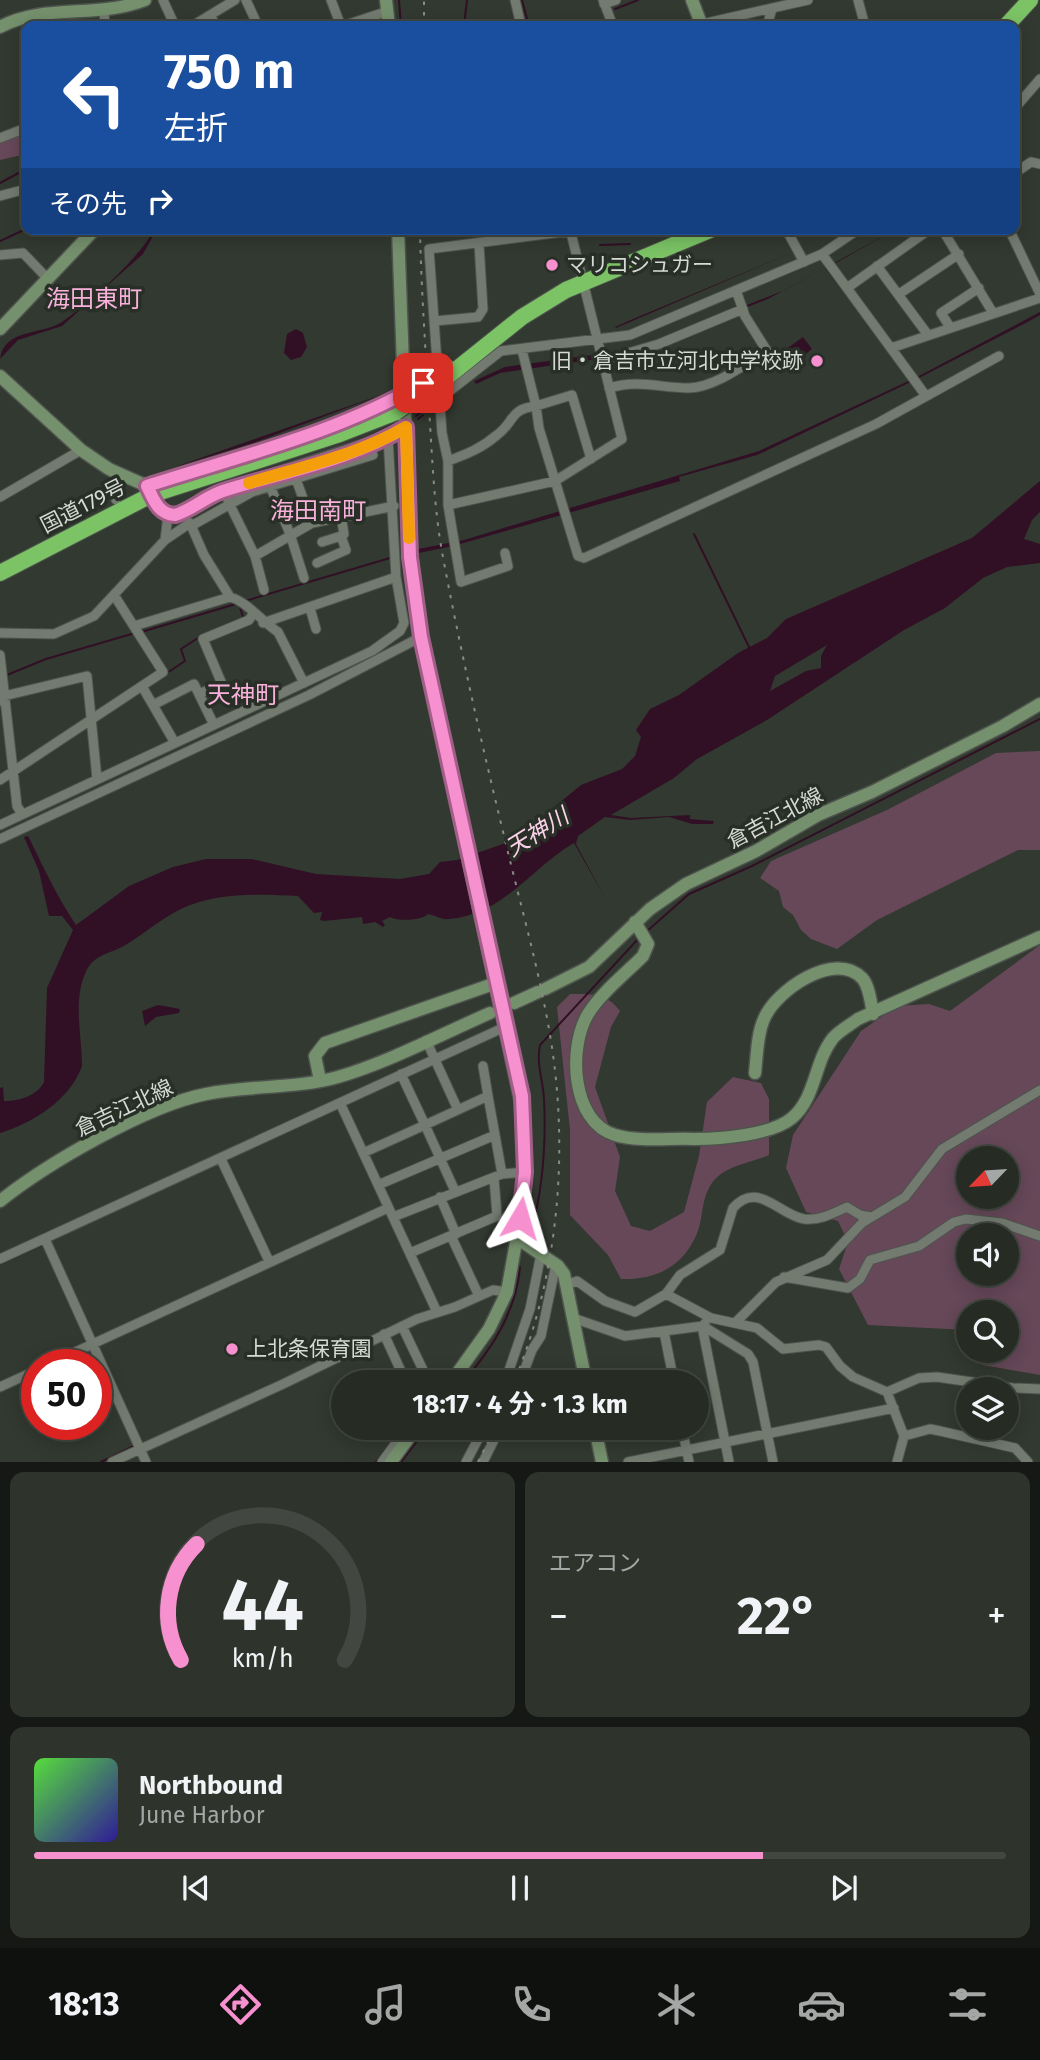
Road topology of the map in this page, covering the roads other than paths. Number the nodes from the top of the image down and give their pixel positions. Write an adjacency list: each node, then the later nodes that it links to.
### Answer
1 (145, 0): 16 (main road)
2 (163, 0): 19 (street)
3 (235, 0): 17 (street)
4 (246, 0): 22 (street)
5 (331, 0): 23 (street)
6 (515, 0): 25 (street)
7 (616, 0): 13 (street)
8 (692, 0): 27 (main road)
9 (808, 0): 15 (street)
10 (858, 0): 29 (street)
11 (1019, 0): 30 (highway)
12 (1030, 0): 31 (highway)
13 (603, 2): 26 (street)
14 (387, 5): 24 (street)
15 (775, 6): 28 (street)
16 (104, 10): 18 (street); 32 (main road)
17 (210, 15): 20 (street); 21 (street)
18 (105, 21)
19 (173, 21)
20 (200, 21)
21 (213, 21)
22 (256, 21)
23 (340, 21)
24 (353, 21)
25 (521, 21)
26 (611, 21)
27 (698, 21)
28 (718, 21)
29 (864, 21)
30 (999, 21)
31 (1011, 21)
32 (0, 27)
33 (1040, 79): 34 (street)
34 (1020, 102)
35 (21, 130): 36 (street)
36 (0, 138)
37 (1040, 164): 38 (street)
38 (1020, 170)
39 (21, 190): 40 (street)
40 (0, 196)
41 (89, 235): 59 (main road)
42 (398, 235): 81 (main road)
43 (537, 235): 52 (street)
44 (571, 235): 58 (street)
45 (671, 235): 58 (highway, 国道179号)
46 (695, 235): 58 (highway, 国道179号)
47 (789, 235): 56 (street)
48 (850, 235): 53 (street)
49 (921, 235): 57 (street)
50 (946, 235): 54 (street)
51 (1012, 235): 64 (street)
52 (478, 244): 67 (street); 67 (street)
53 (822, 254): 56 (street); 60 (street)
54 (959, 254): 61 (street); 63 (street)
55 (0, 255): 59 (street)
56 (804, 262): 62 (street)
57 (877, 266): 60 (street); 63 (street)
58 (582, 276): 71 (street); 91 (highway, 国道179号, bridge)
59 (48, 279): 69 (main road)
60 (847, 288): 72 (street)
61 (979, 288): 66 (street); 68 (street)
62 (736, 290): 65 (street); 71 (street)
63 (899, 293): 70 (street)
64 (1040, 296): 66 (street)
65 (743, 309): 75 (street); 77 (street)
66 (993, 313): 68 (street)
67 (435, 321): 79 (street)
68 (950, 327): 70 (street)
69 (0, 329)
70 (928, 335): 72 (street)
71 (596, 342): 73 (street); 75 (street)
72 (891, 348): 78 (street)
73 (522, 350): 79 (street); 80 (street)
74 (999, 356): 78 (street)
75 (601, 361): 77 (street)
76 (0, 376): 83 (main road)
77 (609, 388): 85 (street)
78 (926, 396): 89 (street)
79 (441, 398): 86 (street)
80 (536, 406): 85 (street); 86 (street); 89 (street)
81 (406, 427): 82 (main road); 122 (main road)
82 (388, 438): 90 (main road); 97 (street)
83 (81, 450): 87 (main road); 93 (street)
84 (373, 455): 88 (street)
85 (591, 459): 89 (street)
86 (448, 461): 96 (street)
87 (110, 469): 91 (main road); 94 (street)
88 (296, 479): 90 (street); 100 (street)
89 (555, 481): 96 (street)
90 (268, 482): 92 (main road); 95 (street); 102 (street)
91 (149, 491): 94 (highway, 国道179号); 98 (main road); 110 (highway, 国道179号)
92 (223, 491): 95 (street); 98 (main road)
93 (0, 497)
94 (116, 500): 108 (highway, 国道179号)
95 (230, 505): 101 (street); 107 (street)
96 (448, 505): 106 (street)
97 (394, 506): 99 (street); 112 (street)
98 (169, 515): 104 (street)
99 (341, 516): 100 (street); 103 (street)
100 (312, 523): 102 (street)
101 (191, 526): 104 (street); 115 (street)
102 (290, 534): 107 (street); 111 (street)
103 (341, 536): 105 (street); 109 (street)
104 (164, 540): 114 (street)
105 (322, 542)
106 (505, 552)
107 (255, 556): 113 (street)
108 (0, 560)
109 (317, 563)
110 (0, 573)
111 (303, 578)
112 (396, 578): 116 (street); 125 (street)
113 (264, 590)
114 (114, 595): 119 (street); 121 (street)
115 (230, 597): 117 (street); 119 (street)
116 (310, 608): 118 (street); 120 (street)
117 (253, 614): 118 (street); 127 (street)
118 (263, 623): 125 (street)
119 (134, 626): 126 (street)
120 (316, 629)
121 (0, 633)
122 (421, 637): 139 (street); 142 (main road)
123 (0, 655): 124 (street)
124 (1, 677): 128 (street)
125 (304, 683): 132 (street)
126 (143, 688): 130 (street); 131 (street)
127 (199, 694): 130 (street); 132 (street)
128 (2, 699): 131 (street); 134 (street)
129 (1040, 704): 140 (main road, 倉吉江北線)
130 (153, 705): 133 (street)
131 (89, 722): 134 (street); 135 (street)
132 (214, 725): 133 (street)
133 (175, 743): 135 (street)
134 (13, 771): 136 (street); 137 (street)
135 (97, 779): 137 (street)
136 (0, 780)
137 (22, 814): 138 (street)
138 (0, 825)
139 (0, 839)
140 (635, 922): 143 (main road, 倉吉江北線); 145 (main road)
141 (1040, 937): 145 (main road)
142 (495, 979): 146 (main road); 152 (main road)
143 (514, 1003)
144 (490, 1013): 147 (main road, 倉吉江北線)
145 (873, 1014): 150 (main road)
146 (507, 1026): 148 (street); 162 (main road)
147 (426, 1040): 148 (street); 152 (main road, 倉吉江北線)
148 (434, 1057): 151 (street); 156 (street)
149 (483, 1066): 154 (street)
150 (755, 1073)
151 (401, 1074): 155 (street); 157 (street)
152 (320, 1080): 167 (main road, 倉吉江北線)
153 (1040, 1090): 169 (street)
154 (488, 1096): 156 (street); 158 (street)
155 (341, 1105): 159 (street); 161 (street)
156 (458, 1110): 157 (street)
157 (425, 1125): 159 (street); 160 (street)
158 (495, 1135): 160 (street); 163 (street)
159 (363, 1153): 164 (street)
160 (440, 1158): 164 (street); 165 (street)
161 (221, 1159): 173 (street); 177 (street)
162 (525, 1172): 163 (street); 172 (main road)
163 (498, 1176): 165 (street); 170 (street)
164 (378, 1185): 168 (street)
165 (455, 1191): 166 (street)
166 (440, 1197): 168 (street); 170 (street)
167 (0, 1201)
168 (391, 1212): 174 (street); 177 (street)
169 (871, 1217): 179 (street); 182 (street)
170 (453, 1235): 174 (street); 183 (street)
171 (1040, 1236): 179 (street)
172 (517, 1238): 175 (main road); 181 (main road)
173 (45, 1239): 176 (street); 191 (street)
174 (410, 1253): 184 (street)
175 (541, 1254): 178 (main road); 196 (street)
176 (0, 1259)
177 (269, 1262): 191 (street)
178 (555, 1264): 180 (main road); 197 (street)
179 (784, 1278): 187 (street)
180 (568, 1284): 182 (street); 185 (main road)
181 (507, 1292): 183 (street); 195 (main road)
182 (666, 1294): 186 (street)
183 (479, 1296): 184 (street)
184 (438, 1312): 188 (street)
185 (573, 1318): 189 (street); 198 (main road)
186 (705, 1321): 187 (street); 189 (street); 205 (street); 213 (street)
187 (737, 1321): 203 (street)
188 (402, 1325): 190 (street); 194 (street)
189 (664, 1332): 199 (street)
190 (384, 1334): 193 (street); 214 (street)
191 (93, 1344): 192 (street); 214 (street)
192 (82, 1349)
193 (400, 1370)
194 (423, 1370)
195 (460, 1370)
196 (509, 1370)
197 (524, 1370)
198 (584, 1370)
199 (672, 1370)
200 (21, 1377): 201 (street)
201 (0, 1387)
202 (1040, 1389): 203 (street)
203 (887, 1392): 204 (street)
204 (894, 1408): 205 (street); 206 (street)
205 (767, 1435): 213 (street); 226 (street)
206 (904, 1436): 227 (street); 228 (street)
207 (398, 1440): 218 (street)
208 (407, 1440): 219 (main road)
209 (478, 1440): 220 (street)
210 (494, 1440): 221 (street)
211 (598, 1440): 222 (main road)
212 (685, 1440): 215 (street)
213 (726, 1443): 215 (street); 225 (street)
214 (140, 1449): 216 (street); 217 (street)
215 (687, 1451): 223 (street); 224 (street)
216 (112, 1461)
217 (146, 1461)
218 (382, 1461)
219 (391, 1461)
220 (467, 1461)
221 (483, 1461)
222 (602, 1461)
223 (628, 1461)
224 (689, 1461)
225 (729, 1461)
226 (773, 1461)
227 (897, 1461)
228 (1028, 1461)

